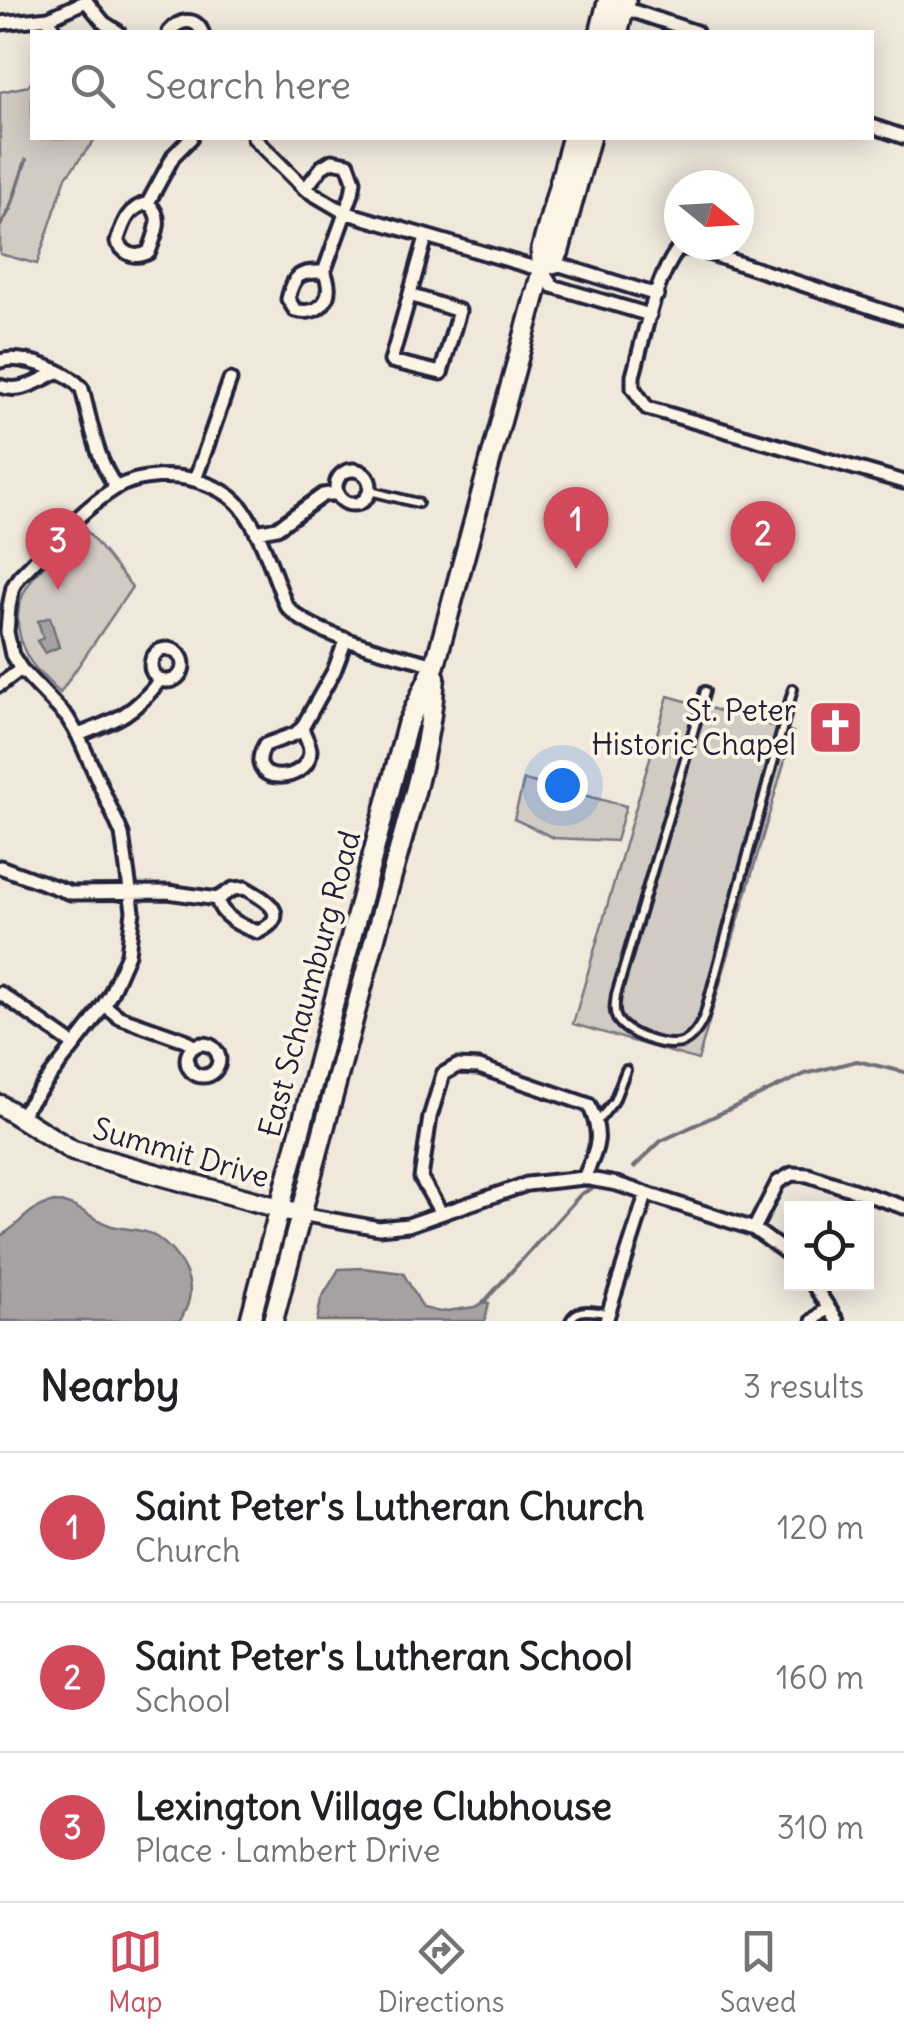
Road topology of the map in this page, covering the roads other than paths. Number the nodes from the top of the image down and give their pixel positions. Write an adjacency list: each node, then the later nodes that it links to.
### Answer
1 (86, 1): 3 (street); 6 (street)
2 (619, 3): 9 (main road); 10 (main road); 11 (street)
3 (49, 18): 4 (street); 5 (street)
4 (0, 24)
5 (53, 30)
6 (112, 30)
7 (172, 30): 8 (street)
8 (201, 30)
9 (601, 30)
10 (618, 30)
11 (691, 30)
12 (874, 127): 13 (street)
13 (904, 137)
14 (189, 140): 19 (street)
15 (256, 140): 18 (street)
16 (571, 140): 22 (main road, East Schaumburg Road)
17 (589, 140): 22 (main road, East Schaumburg Road)
18 (305, 190): 20 (street); 20 (street)
19 (148, 203): 19 (street)
20 (344, 212): 21 (street); 23 (street)
21 (426, 237): 22 (street); 25 (street)
22 (542, 270): 24 (street); 26 (street); 42 (main road, East Schaumburg Road)
23 (324, 272)
24 (657, 294): 26 (street); 27 (street)
25 (410, 295): 25 (street)
26 (650, 315): 33 (street)
27 (904, 318)
28 (0, 361): 29 (street)
29 (57, 372): 31 (street); 34 (street)
30 (230, 380): 32 (street)
31 (0, 386)
32 (195, 480): 34 (street); 38 (street)
33 (904, 482)
34 (116, 488): 40 (street)
35 (370, 491): 36 (street); 36 (street); 37 (lane)
36 (336, 493): 38 (street)
37 (418, 503)
38 (256, 532): 41 (street)
39 (0, 580): 40 (street)
40 (13, 587): 43 (street)
41 (346, 639): 42 (street); 48 (street)
42 (435, 666): 64 (main road, East Schaumburg Road); 66 (main road, East Schaumburg Road)
43 (21, 669): 45 (street); 49 (street)
44 (160, 680): 49 (street)
45 (0, 686)
46 (793, 689): 47 (lane)
47 (705, 692)
48 (302, 728): 48 (street)
49 (78, 735): 51 (street)
50 (1, 869): 51 (street)
51 (132, 892): 52 (street); 54 (street)
52 (217, 899): 52 (street)
53 (0, 993): 55 (street)
54 (104, 1005): 55 (street); 56 (street)
55 (74, 1044): 59 (street)
56 (194, 1047)
57 (626, 1070): 60 (lane)
58 (0, 1105): 59 (main road, Summit Drive)
59 (18, 1118): 64 (main road, Summit Drive)
60 (597, 1122): 61 (street); 65 (street)
61 (584, 1178): 62 (street); 65 (street)
62 (646, 1195): 67 (street); 71 (street)
63 (904, 1207): 67 (street)
64 (278, 1208): 66 (main road, Summit Drive); 72 (main road, East Schaumburg Road)
65 (441, 1213): 66 (street)
66 (300, 1214): 73 (main road, East Schaumburg Road)
67 (754, 1229): 68 (street)
68 (784, 1251)
69 (817, 1291): 70 (street)
70 (828, 1308): 75 (street); 76 (street)
71 (608, 1317): 74 (lane)
72 (250, 1321)
73 (274, 1321)
74 (570, 1321)
75 (813, 1321)
76 (837, 1321)

